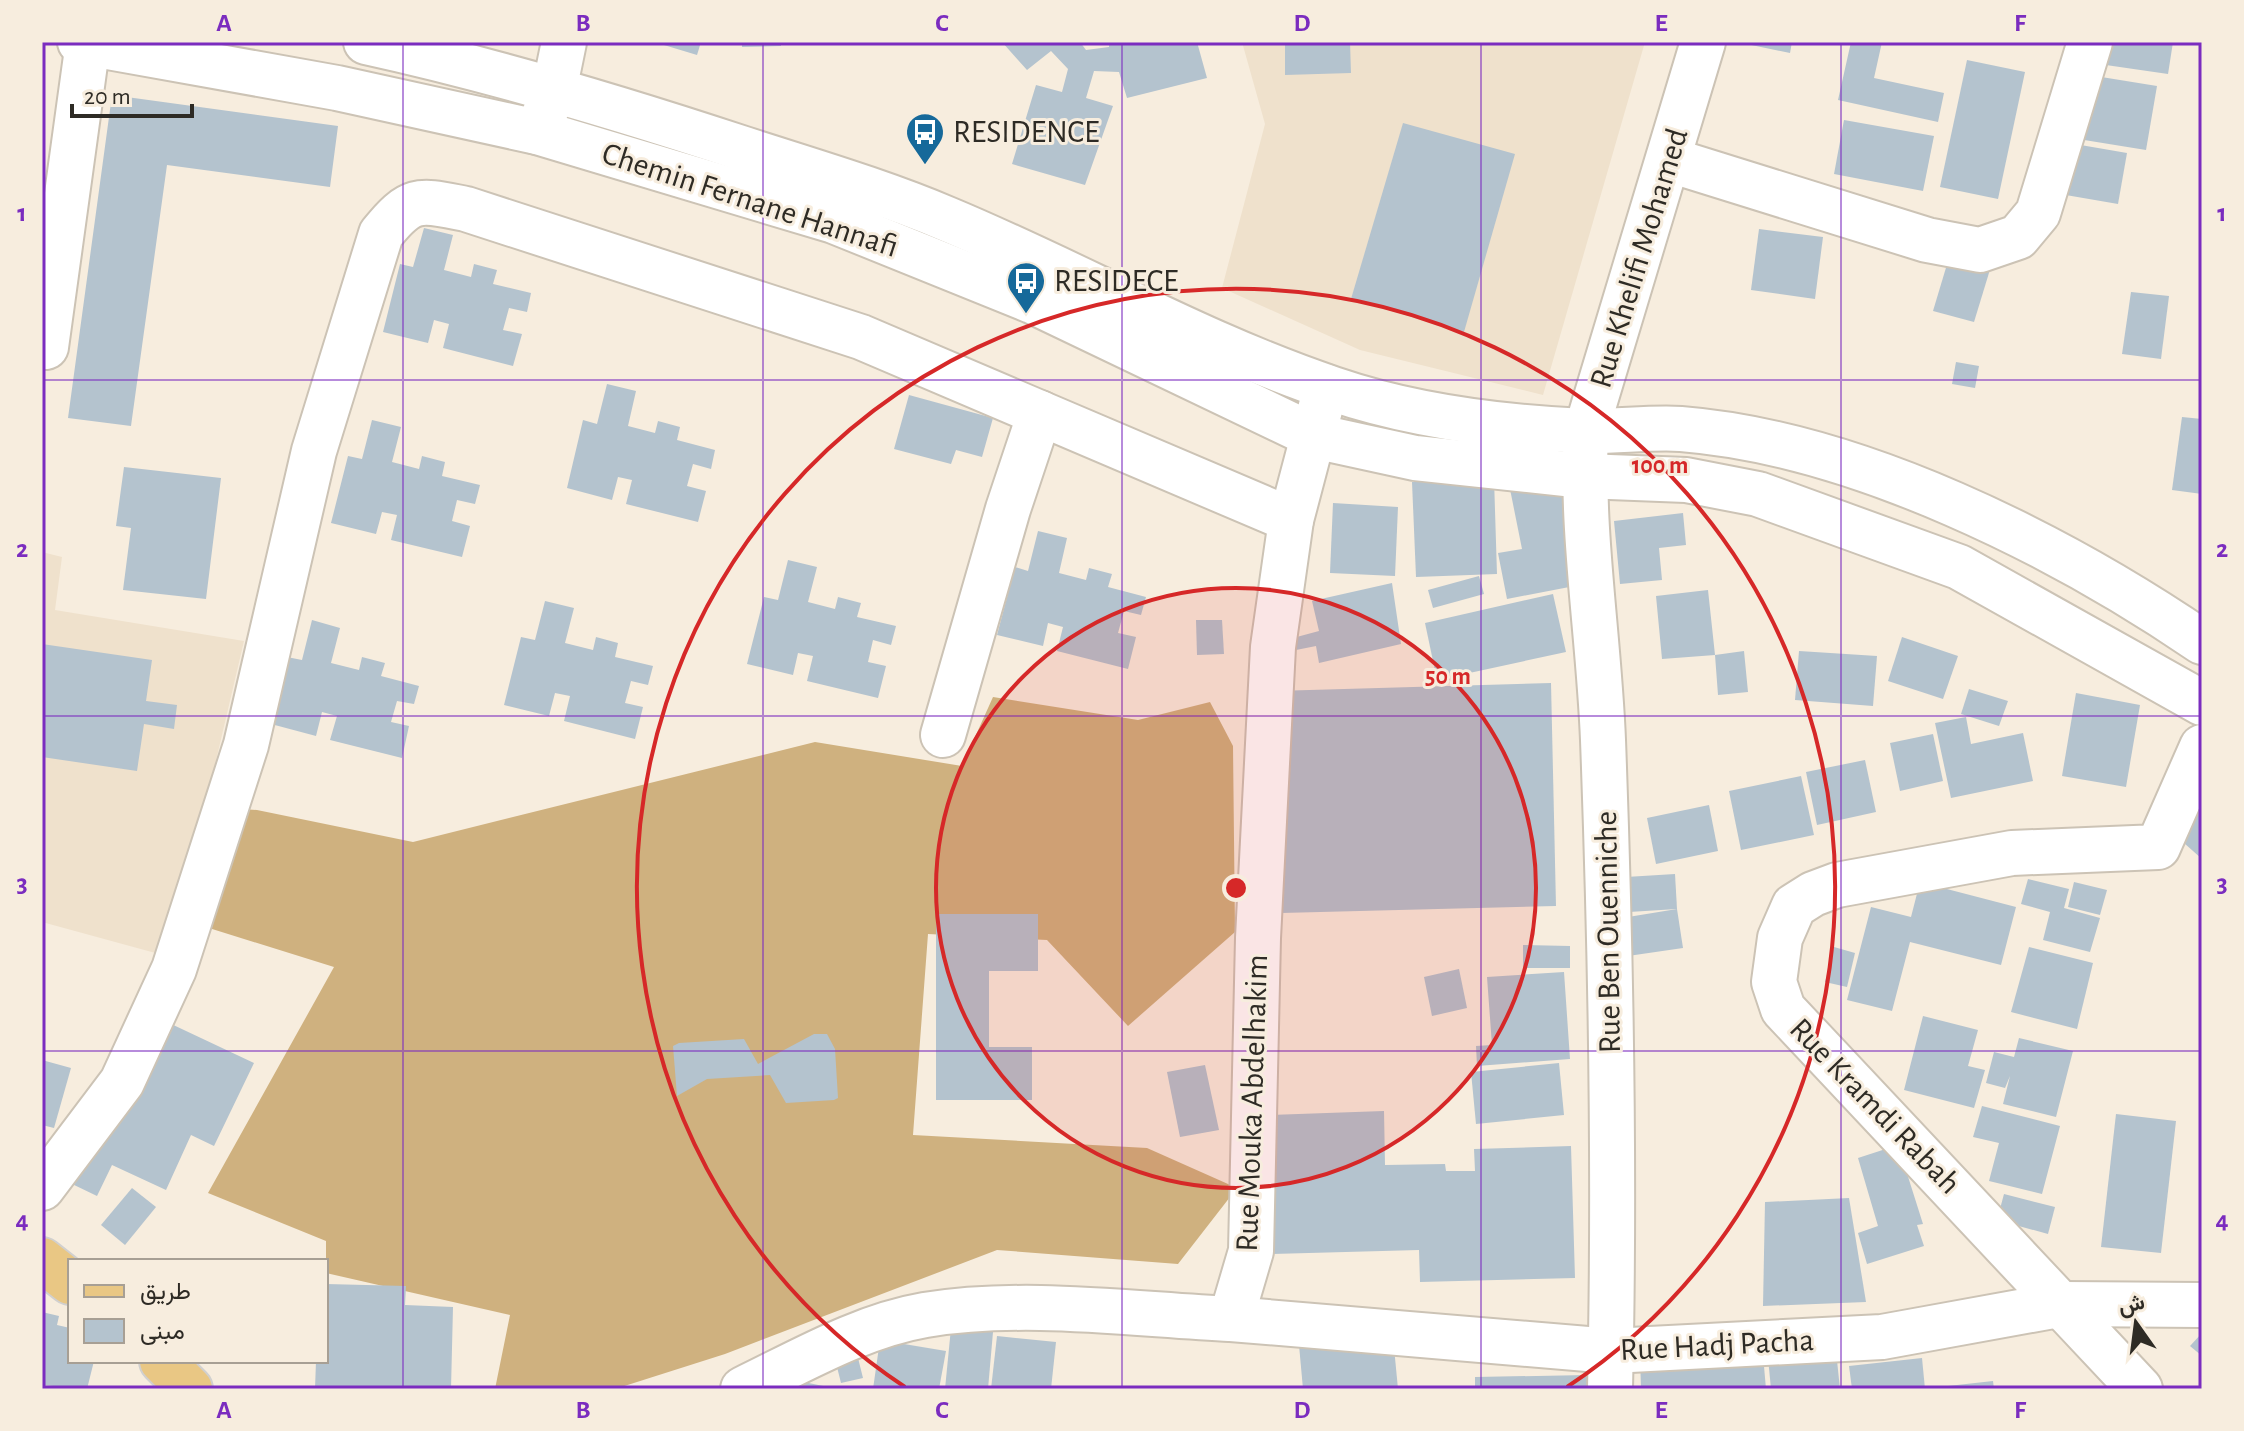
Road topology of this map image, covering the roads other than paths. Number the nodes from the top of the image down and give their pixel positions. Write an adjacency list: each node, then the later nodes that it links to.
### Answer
1 (86, 42): 7 (street, Chemin Fernane Hannafi); 9 (street)
2 (366, 42): 6 (street, Chemin Fernane Hannafi)
3 (564, 42): 6 (street)
4 (1703, 42): 8 (street, Rue Khelifi Mohamed)
5 (2090, 42): 8 (street)
6 (554, 91): 7 (street); 10 (street, Chemin Fernane Hannafi)
7 (537, 132): 13 (street, Chemin Fernane Hannafi)
8 (1670, 160): 12 (street, Rue Khelifi Mohamed)
9 (43, 357)
10 (1326, 387): 12 (street, Chemin Fernane Hannafi); 13 (street, Rue Mouka Abdelhakim)
11 (1040, 413): 15 (street); 18 (street); 20 (street)
12 (1586, 431): 14 (street, Rue Khelifi Mohamed); 16 (street, Chemin Fernane Hannafi)
13 (1314, 436): 14 (street, Chemin Fernane Hannafi); 15 (street, Rue Mouka Abdelhakim)
14 (1584, 476): 17 (street, Chemin Fernane Hannafi); 27 (street, Rue Ben Ouenniche)
15 (1291, 520): 25 (street, Rue Mouka Abdelhakim)
16 (2202, 642)
17 (2202, 703)
18 (943, 735)
19 (2202, 747): 23 (street, Rue Kramdi Rabah)
20 (42, 1188)
21 (42, 1260): 22 (main road)
22 (68, 1280)
23 (2064, 1304): 24 (street, Rue Hadj Pacha); 27 (street, Rue Hadj Pacha); 30 (street, Rue Kramdi Rabah)
24 (2202, 1305)
25 (1231, 1319): 27 (street, Rue Hadj Pacha); 29 (street)
26 (164, 1363): 28 (main road)
27 (1611, 1370)
28 (190, 1389)
29 (743, 1389)
30 (2140, 1389)

